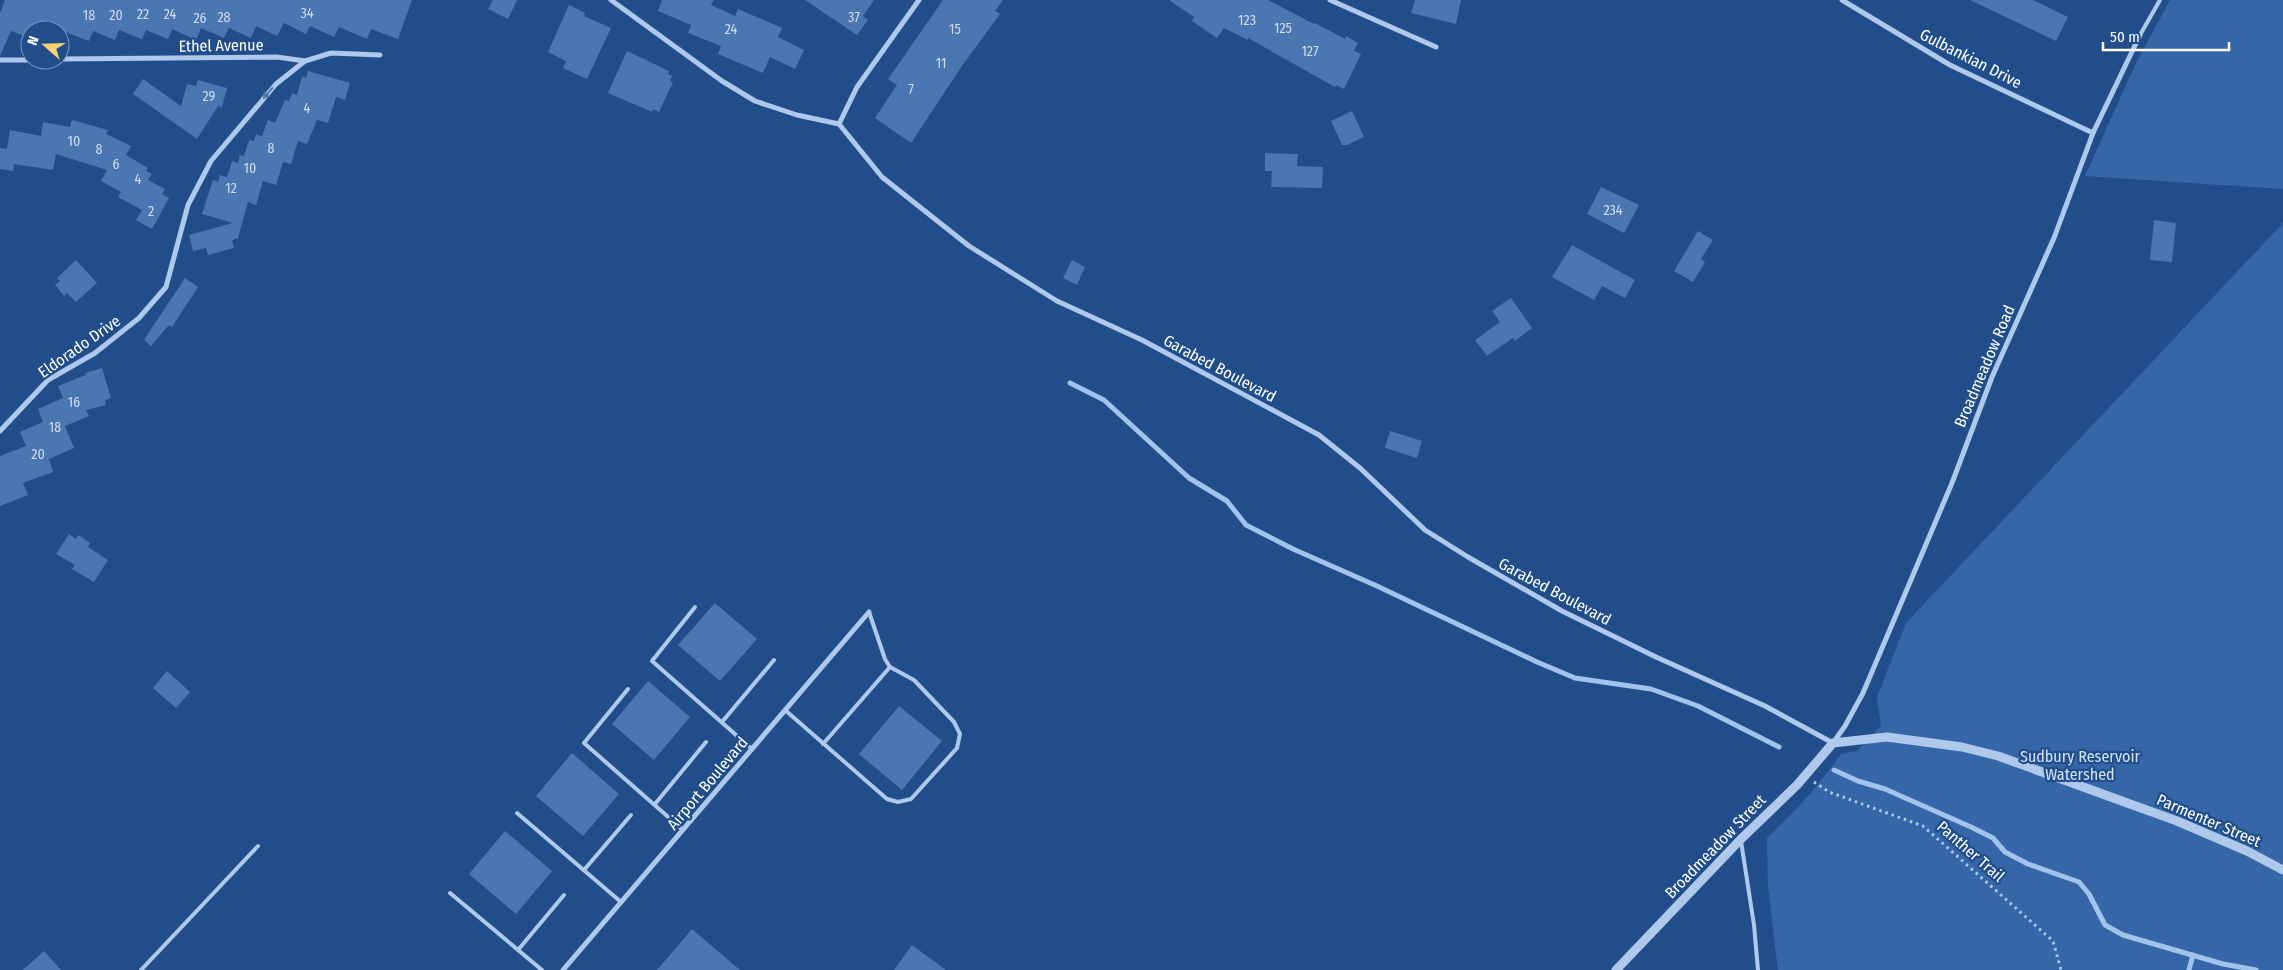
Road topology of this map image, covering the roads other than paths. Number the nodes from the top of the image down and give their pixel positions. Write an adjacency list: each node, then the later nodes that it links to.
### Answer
1 (611, 0): 13 (street)
2 (919, 0): 13 (street)
3 (1330, 0): 7 (street)
4 (1842, 0): 14 (street, Gulbankian Drive)
5 (2160, 0): 6 (lane, Broadmeadow Road)
6 (2140, 35): 14 (street, Broadmeadow Road)
7 (1436, 46)
8 (380, 55): 12 (street, Ethel Avenue)
9 (70, 59): 12 (street, Ethel Avenue)
10 (0, 60): 11 (street)
11 (20, 60)
12 (305, 61): 15 (street, Eldorado Drive, one-way to 15)
13 (839, 124): 24 (street, Garabed Boulevard)
14 (2093, 133): 24 (street, Broadmeadow Road)
15 (0, 432)
16 (695, 607): 22 (lane)
17 (869, 612): 19 (lane); 21 (street, Airport Boulevard)
18 (774, 660): 22 (lane)
19 (890, 667): 25 (lane); 25 (lane)
20 (628, 689): 27 (lane)
21 (785, 710): 25 (lane); 26 (street, Airport Boulevard)
22 (722, 722): 26 (lane)
23 (706, 742): 27 (lane)
24 (1833, 743): 31 (street, Broadmeadow Street); 34 (street, Parmenter Street)
25 (824, 744)
26 (752, 749): 30 (street, Airport Boulevard)
27 (655, 804): 30 (lane)
28 (517, 813): 33 (lane)
29 (631, 815): 33 (lane)
30 (683, 830): 37 (street, Airport Boulevard)
31 (1741, 839): 42 (street, Broadmeadow Street); 43 (lane)
32 (258, 846): 39 (lane)
33 (584, 870): 37 (lane)
34 (2283, 870)
35 (450, 893): 38 (lane)
36 (564, 895): 38 (lane)
37 (621, 902): 41 (street, Airport Boulevard)
38 (518, 950): 40 (lane)
39 (140, 970)
40 (542, 970)
41 (563, 970)
42 (1616, 970)
43 (1758, 970)

